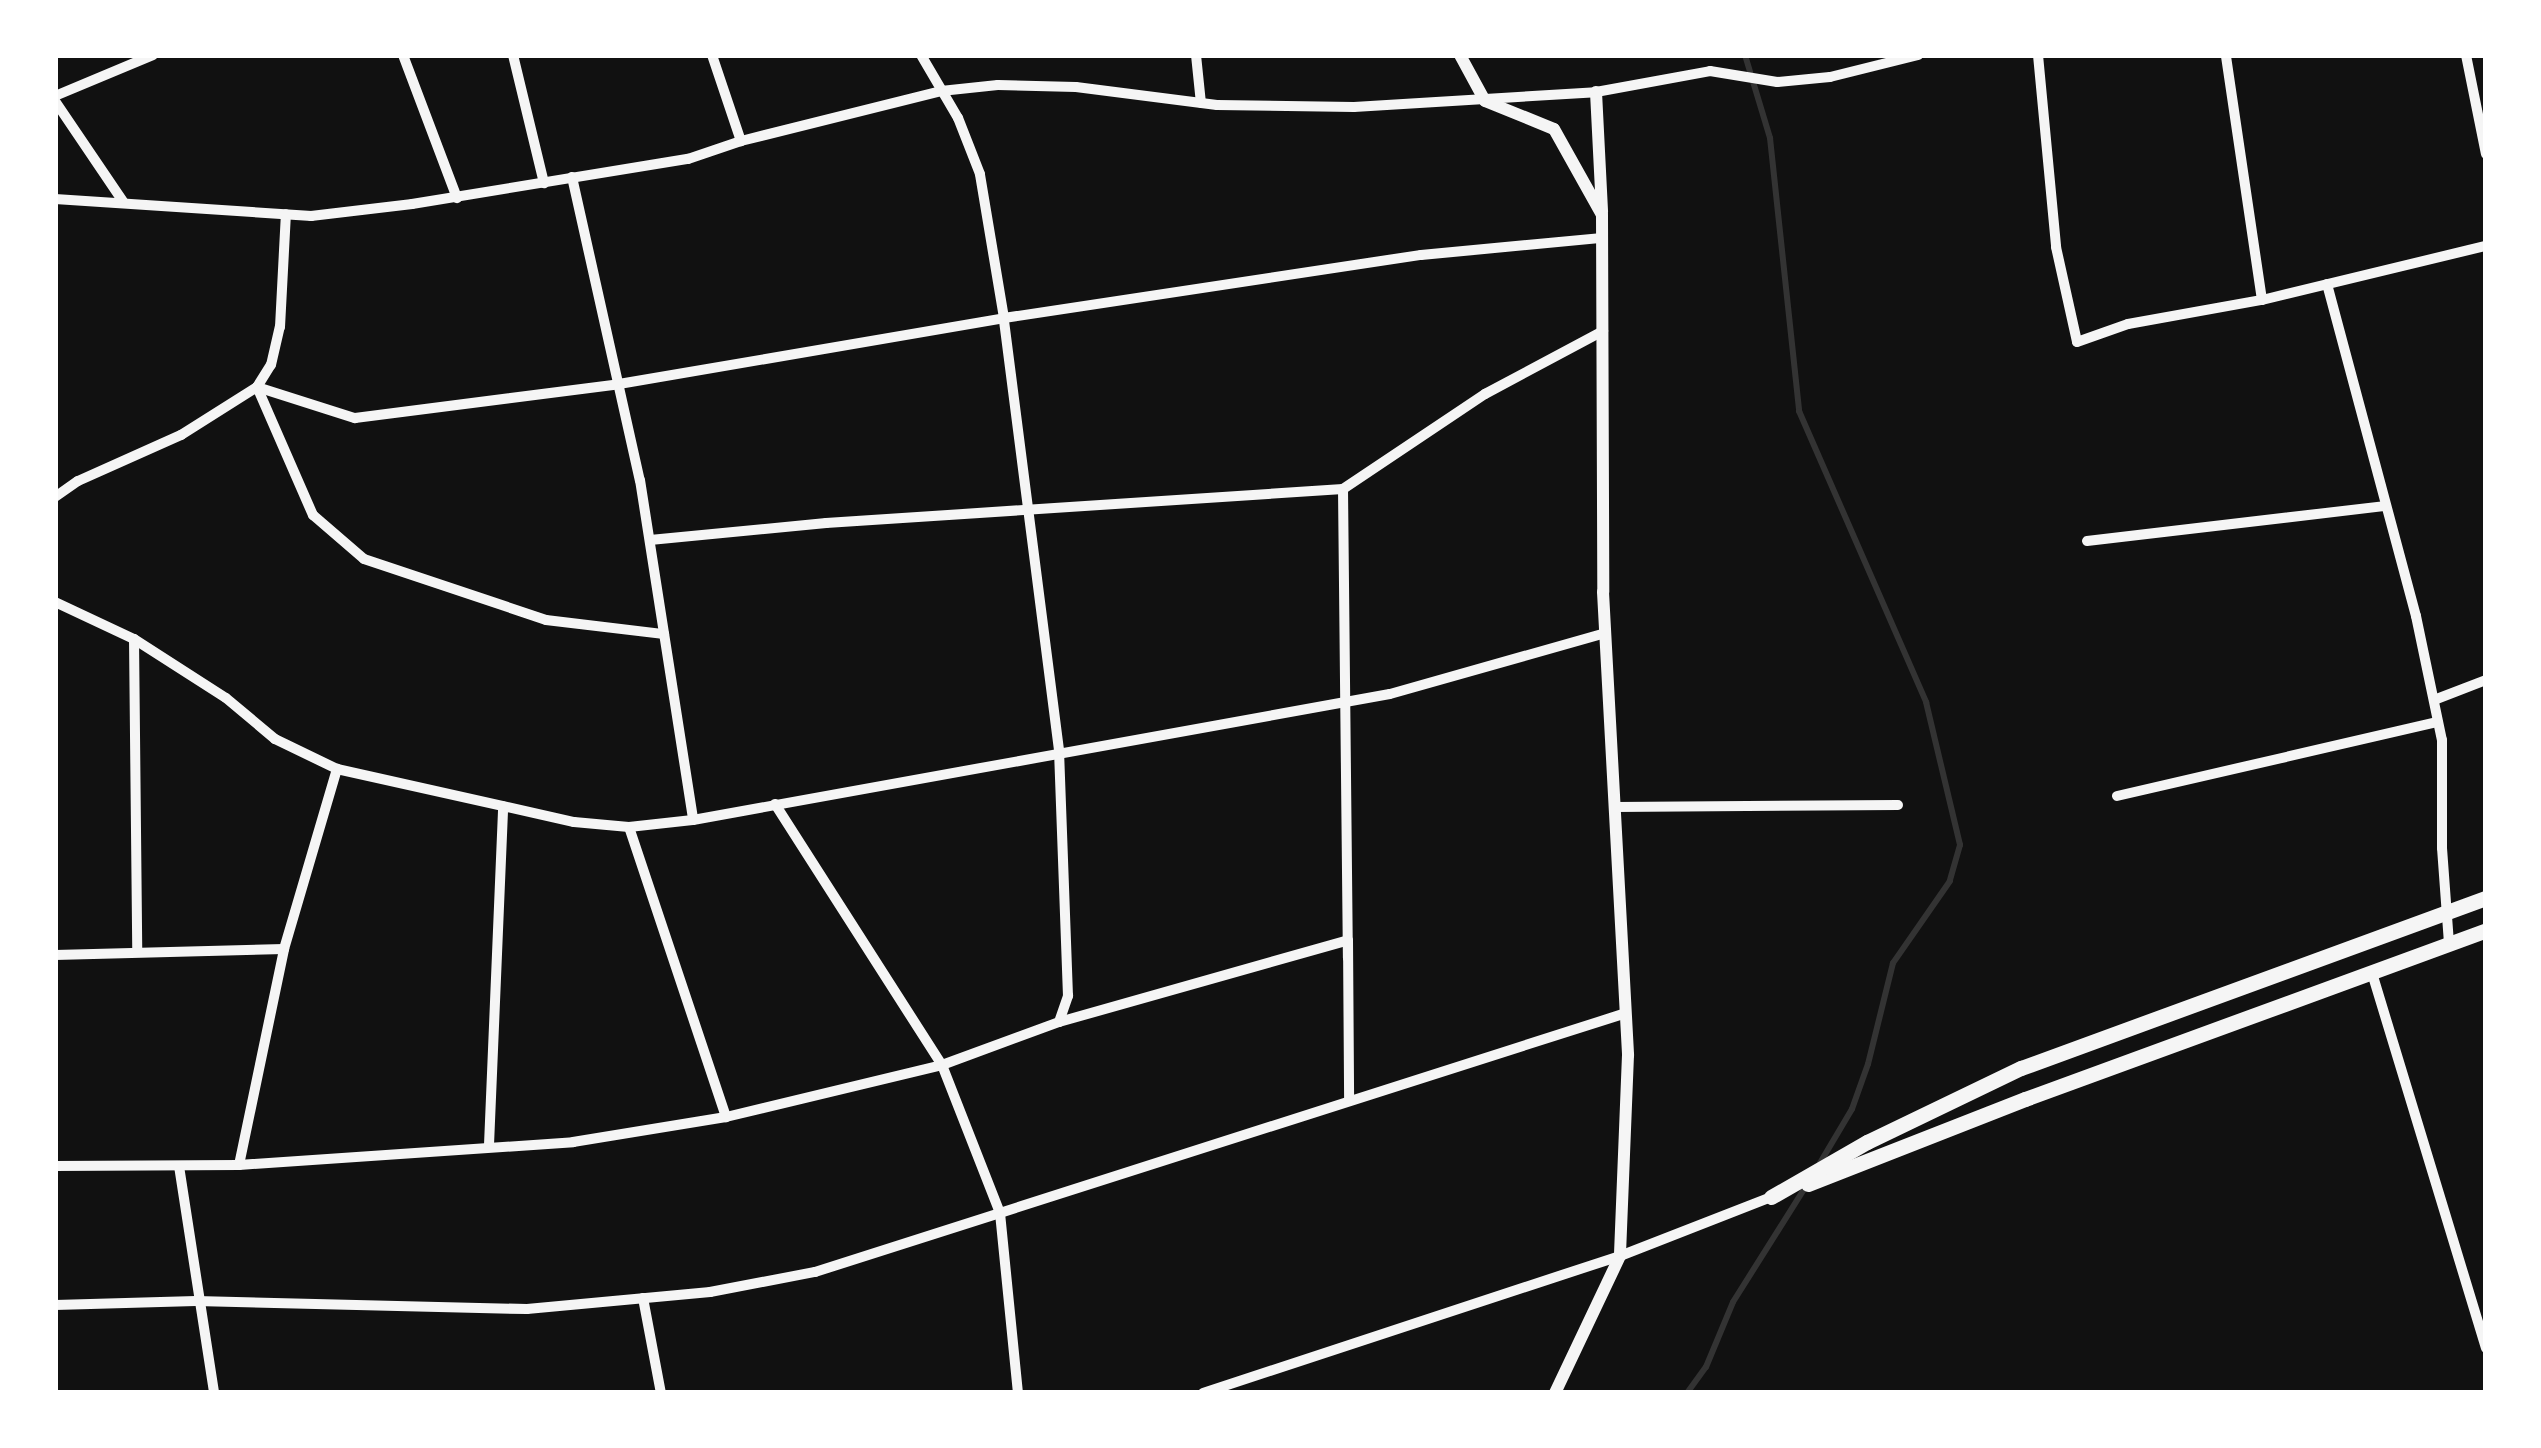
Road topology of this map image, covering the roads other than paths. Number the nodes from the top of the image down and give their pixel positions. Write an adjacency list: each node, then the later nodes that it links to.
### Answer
1 (153, 55): 14 (street)
2 (403, 55): 21 (street)
3 (513, 55): 20 (street)
4 (712, 55): 17 (street)
5 (920, 55): 12 (street)
6 (1196, 55): 16 (street)
7 (1460, 55): 15 (street)
8 (1918, 55): 13 (street)
9 (2038, 55): 29 (street)
10 (2226, 55): 29 (street)
11 (2466, 55): 18 (street)
12 (941, 91): 16 (street); 17 (street); 30 (street)
13 (1596, 92): 15 (street); 25 (street)
14 (55, 99): 23 (street)
15 (1485, 101): 16 (street); 25 (street)
16 (1201, 103)
17 (741, 141): 19 (street)
18 (2486, 154)
19 (572, 177): 20 (street); 32 (street)
20 (544, 183): 21 (street)
21 (457, 198): 24 (street)
22 (55, 199): 23 (street)
23 (124, 204): 24 (street)
24 (286, 214): 33 (street)
25 (1602, 215): 26 (street)
26 (1602, 238): 30 (street); 31 (street)
27 (2486, 246): 28 (street)
28 (2327, 284): 29 (street); 36 (street)
29 (2262, 300)
30 (1004, 318): 32 (street); 37 (street)
31 (1602, 331): 34 (street); 41 (street)
32 (619, 384): 33 (street); 38 (street)
33 (257, 387): 35 (street); 42 (street)
34 (1343, 489): 37 (street); 46 (street)
35 (55, 497)
36 (2386, 506): 39 (street); 45 (street)
37 (1026, 510): 38 (street); 48 (street)
38 (650, 540): 42 (street)
39 (2088, 541)
40 (55, 602): 43 (street)
41 (1606, 633): 46 (street); 54 (street)
42 (664, 634): 55 (street)
43 (134, 639): 49 (street); 62 (street)
44 (2486, 680): 45 (street)
45 (2434, 700): 47 (street)
46 (1347, 701): 48 (street); 64 (street)
47 (2438, 722): 50 (street); 58 (street)
48 (1059, 750): 51 (street); 67 (street)
49 (338, 769): 53 (street); 61 (street)
50 (2117, 796)
51 (776, 804): 55 (street); 68 (street)
52 (1898, 805): 54 (street)
53 (503, 806): 56 (street); 71 (street)
54 (1615, 807): 66 (street)
55 (693, 820): 56 (street)
56 (629, 827): 70 (street)
57 (2486, 898): 58 (main road)
58 (2446, 912): 60 (street); 75 (main road)
59 (2486, 930): 60 (main road)
60 (2448, 942): 65 (main road)
61 (284, 949): 62 (street); 72 (street)
62 (137, 951): 63 (street)
63 (55, 955)
64 (1348, 958): 67 (street); 69 (street)
65 (2372, 972): 75 (main road); 81 (street)
66 (1626, 1013): 69 (street); 77 (street)
67 (1059, 1022): 68 (street)
68 (942, 1065): 70 (street); 76 (street)
69 (1349, 1101): 76 (street)
70 (726, 1117): 71 (street)
71 (489, 1146): 72 (street)
72 (239, 1165): 74 (street)
73 (55, 1166): 74 (street)
74 (180, 1166): 79 (street)
75 (1770, 1197): 77 (street)
76 (1000, 1213): 78 (street); 84 (street)
77 (1620, 1256): 85 (street); 86 (street)
78 (644, 1298): 79 (street); 83 (street)
79 (196, 1301): 80 (street); 82 (street)
80 (55, 1306)
81 (2486, 1348)
82 (214, 1393)
83 (661, 1393)
84 (1018, 1393)
85 (1203, 1393)
86 (1555, 1393)

